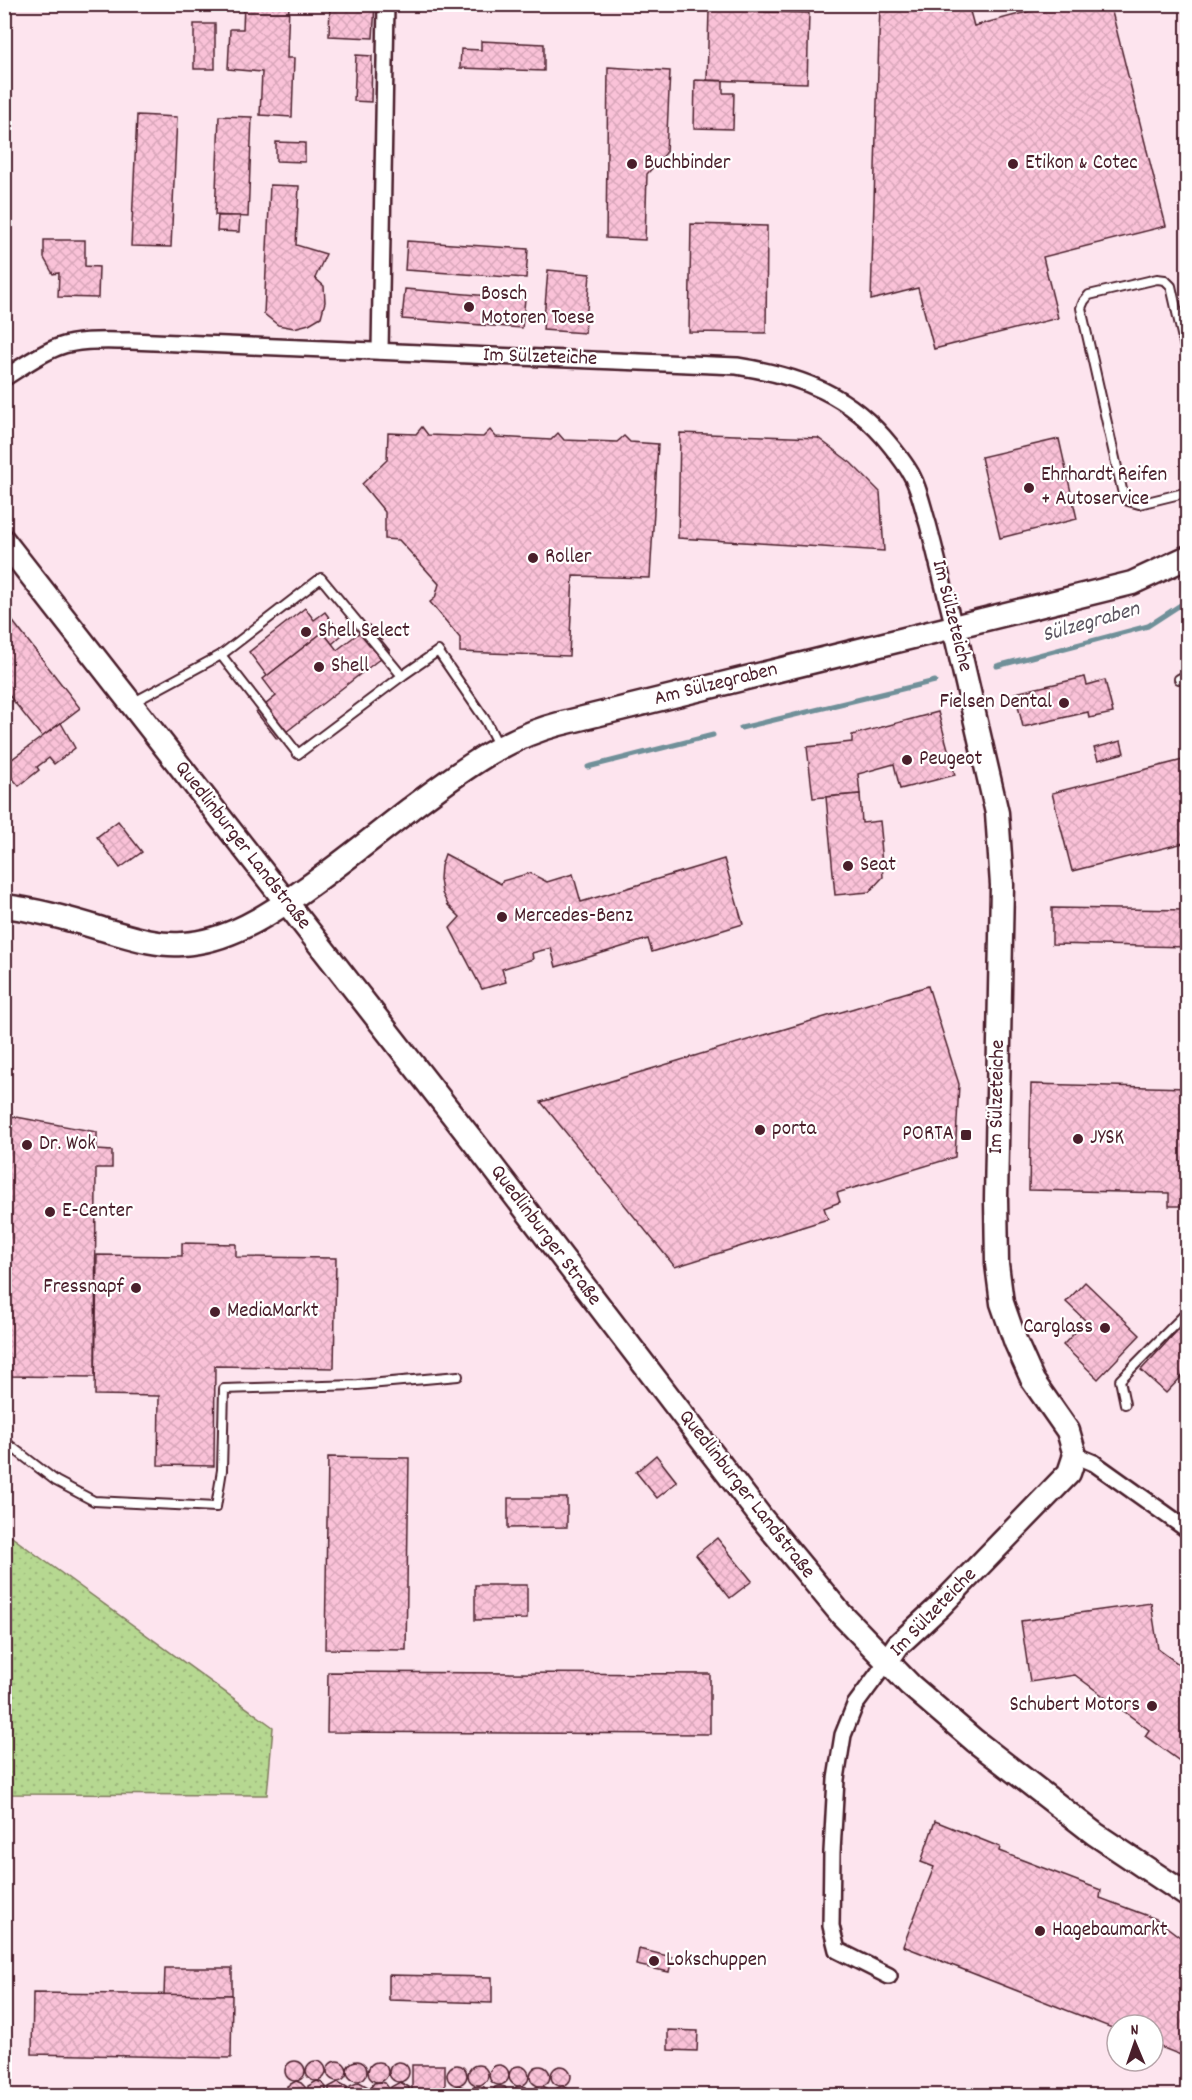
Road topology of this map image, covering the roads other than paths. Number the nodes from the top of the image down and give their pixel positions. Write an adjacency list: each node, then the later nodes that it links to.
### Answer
1 (386, 4): 2 (street)
2 (380, 351): 4 (street, Im Sülzeteiche); 8 (street, Im Sülzeteiche)
3 (1188, 361): 5 (lane)
4 (4, 378)
5 (1188, 492)
6 (4, 542): 13 (street, Quedlinburger Landstraße)
7 (1188, 557): 8 (street, Am Sülzegraben)
8 (954, 627): 14 (street, Am Sülzegraben); 23 (street, Im Sülzeteiche)
9 (221, 655): 11 (lane); 11 (lane); 13 (lane)
10 (1188, 674): 12 (lane)
11 (402, 676): 14 (lane)
12 (1179, 679)
13 (131, 704): 15 (street, Quedlinburger Landstraße)
14 (499, 747): 15 (street, Am Sülzegraben)
15 (286, 903): 16 (street, Am Sülzegraben); 17 (street, Quedlinburger Landstraße)
16 (4, 906)
17 (480, 1150): 19 (street, Quedlinburger Straße)
18 (1188, 1311): 21 (lane)
19 (611, 1322): 25 (street, Quedlinburger Landstraße)
20 (458, 1376): 22 (lane)
21 (1125, 1404)
22 (4, 1441)
23 (1075, 1455): 24 (street); 25 (street, Im Sülzeteiche)
24 (1188, 1530)
25 (886, 1663): 26 (street); 27 (street, Im Sülzeteiche)
26 (1188, 1896)
27 (889, 1976)

